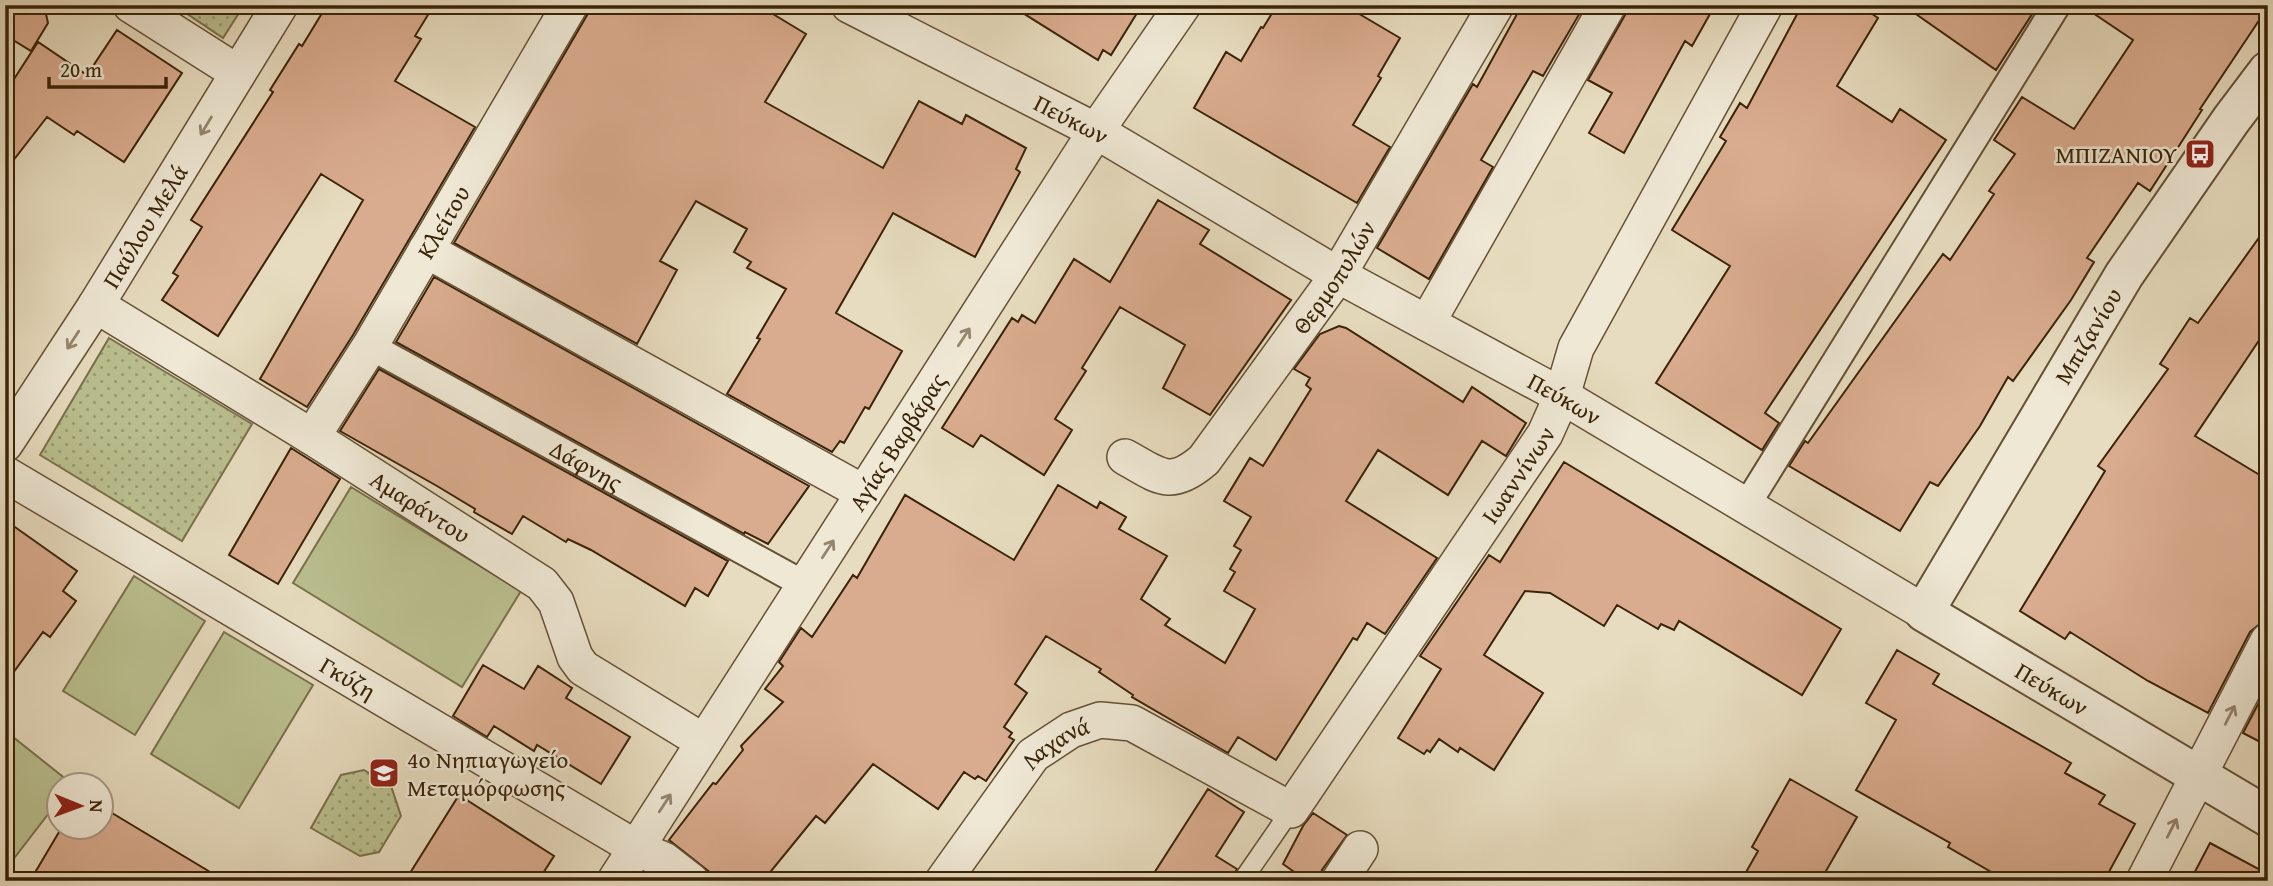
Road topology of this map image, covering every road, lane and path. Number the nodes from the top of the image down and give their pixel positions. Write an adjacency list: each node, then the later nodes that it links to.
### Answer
1 (131, 5): 11 (street)
2 (280, 5): 11 (street, Παύλου Μελά)
3 (570, 5): 13 (street, Κλείτου)
4 (849, 5): 12 (street, Πεύκων)
5 (1183, 5): 12 (street, Αγίας Βαρβάρας)
6 (1496, 5): 14 (street, Θερμοπυλών)
7 (1608, 5): 16 (street)
8 (1765, 5): 18 (street, Ιωαννίνων)
9 (2057, 5): 24 (street)
10 (2268, 71): 26 (street, Μπιζανίου)
11 (238, 73): 15 (street, Παύλου Μελά, one-way to 15)
12 (1096, 131): 14 (street, Πεύκων); 23 (street, Αγίας Βαρβάρας, one-way to 12)
13 (426, 250): 17 (street, Κλείτου); 23 (street)
14 (1338, 275): 16 (street, Πεύκων); 21 (street, Θερμοπυλών)
15 (96, 304): 19 (street, Αμαράντου); 20 (street, Παύλου Μελά, one-way to 20)
16 (1427, 323): 18 (street, Πεύκων)
17 (369, 346): 19 (street, Κλείτου); 25 (street, Δάφνης)
18 (1562, 396): 24 (street, Πεύκων); 30 (street, Ιωαννίνων)
19 (312, 437): 28 (street, Αμαράντου)
20 (5, 444)
21 (1125, 457)
22 (5, 474): 32 (street, Γκύζη)
23 (864, 493): 25 (street, Αγίας Βαρβάρας, one-way to 23)
24 (1746, 506): 26 (street, Πεύκων)
25 (804, 585): 28 (street, Αγίας Βαρβάρας)
26 (1924, 612): 29 (street, Πεύκων)
27 (2268, 641): 29 (street, one-way to 27)
28 (704, 742): 32 (street, Αγίας Βαρβάρας, one-way to 28)
29 (2199, 776): 31 (street, Πεύκων); 39 (street, one-way to 29)
30 (1291, 810): 36 (street, Λαχανά); 37 (lane, Ιωαννίνων)
31 (2268, 817)
32 (636, 848): 34 (street, Αγίας Βαρβάρας); 35 (street, Γκύζη)
33 (1360, 849): 38 (street)
34 (615, 881)
35 (691, 881)
36 (943, 881)
37 (1242, 881)
38 (1339, 881)
39 (2144, 881)

